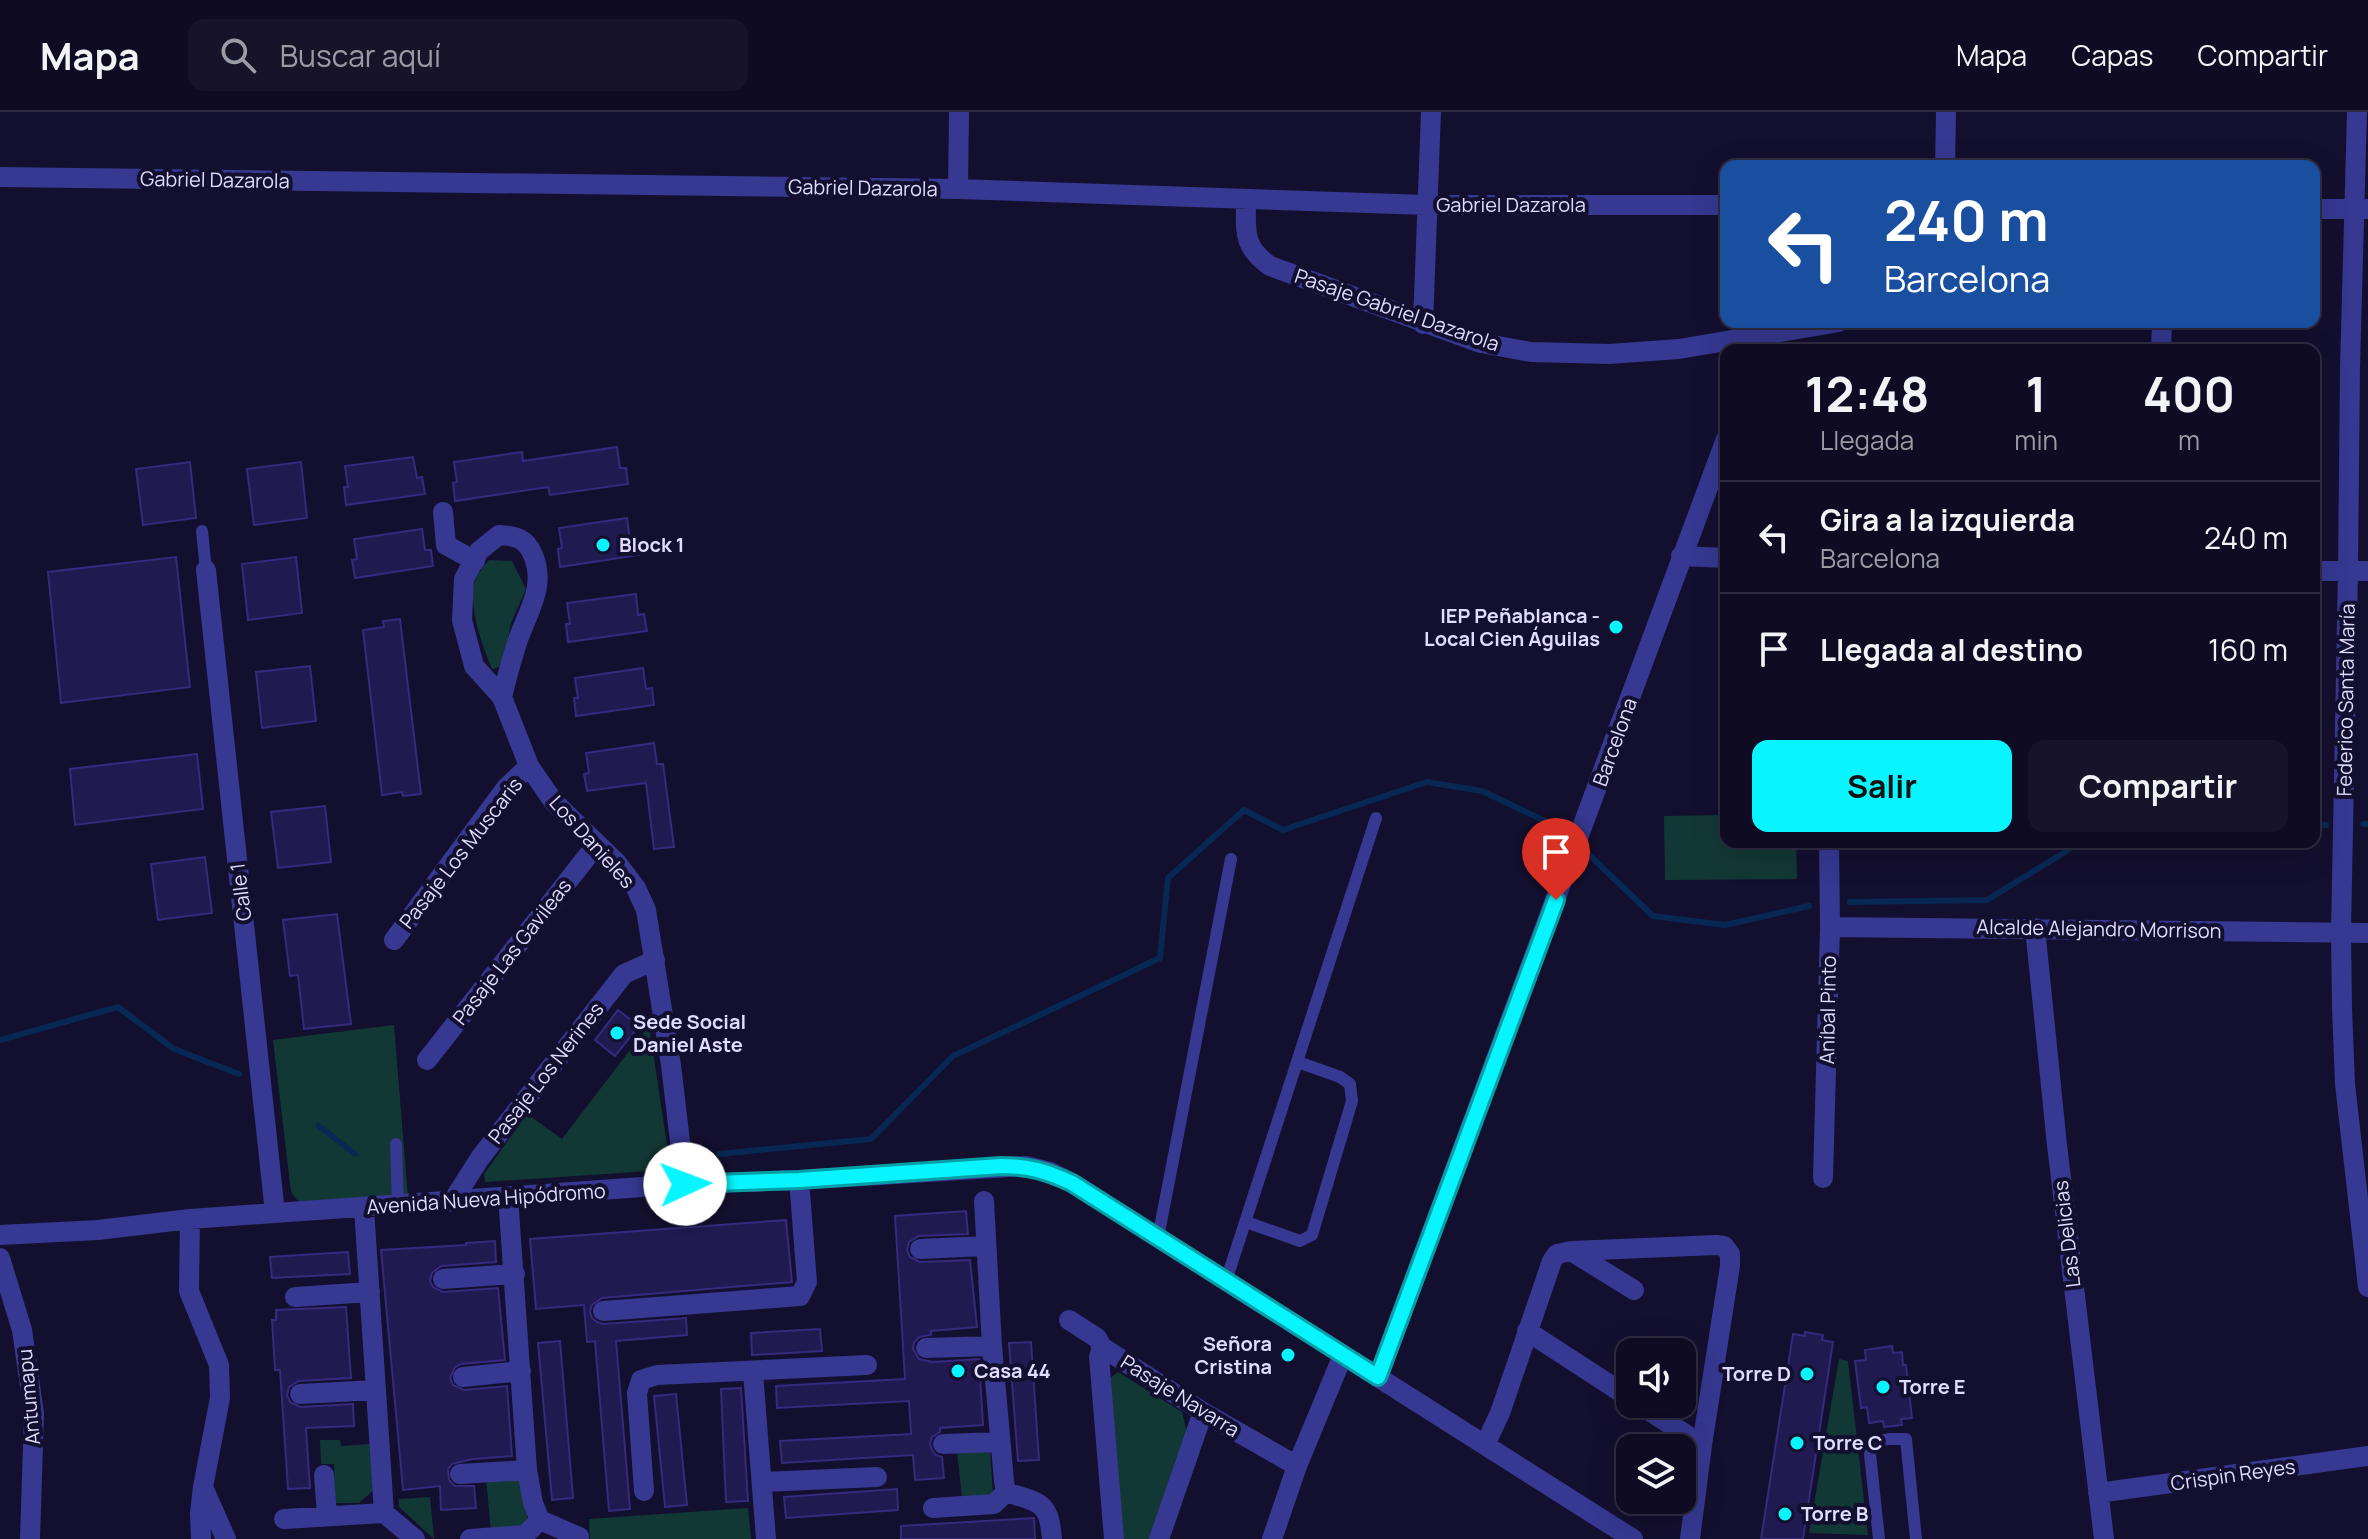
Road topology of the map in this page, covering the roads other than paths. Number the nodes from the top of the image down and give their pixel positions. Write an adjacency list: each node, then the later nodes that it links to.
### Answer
1 (959, 112): 7 (street)
2 (1431, 112): 9 (street)
3 (1946, 112): 5 (street)
4 (2357, 112): 12 (street, Federico Santa María)
5 (1945, 160)
6 (0, 177): 7 (street, Gabriel Dazarola)
7 (958, 189): 8 (street, Gabriel Dazarola)
8 (1246, 200): 9 (street, Gabriel Dazarola); 13 (street, Pasaje Gabriel Dazarola)
9 (1427, 205): 10 (street, Gabriel Dazarola); 13 (street)
10 (1720, 205)
11 (2320, 209): 12 (street)
12 (2361, 209): 17 (street, Federico Santa María)
13 (1423, 324): 16 (street, Pasaje Gabriel Dazarola)
14 (1817, 328): 15 (street, Pasaje Gabriel Dazarola)
15 (1757, 344)
16 (1720, 346)
17 (2359, 368): 26 (street, Federico Santa María)
18 (1720, 455): 21 (street, Barcelona)
19 (443, 512): 23 (street)
20 (202, 531): 24 (lane)
21 (1681, 556): 22 (street); 78 (street, Barcelona)
22 (1720, 558)
23 (475, 561): 27 (street); 27 (street)
24 (206, 570): 50 (street, Calle 1)
25 (2320, 571): 26 (street)
26 (2358, 571): 35 (street, Federico Santa María)
27 (502, 697): 28 (street, Los Danieles)
28 (529, 766): 30 (street, Los Danieles); 37 (street, Pasaje Los Muscaris)
29 (1376, 818): 40 (lane)
30 (597, 844): 38 (street, Los Danieles); 39 (street, Pasaje Las Gavileas)
31 (1829, 848): 33 (street, Aníbal Pinto)
32 (1231, 859): 55 (lane)
33 (1830, 927): 34 (street, Alcalde Alejandro Morrison); 42 (street, Aníbal Pinto)
34 (2035, 928): 35 (street, Alcalde Alejandro Morrison); 98 (street, Las Delicias)
35 (2341, 932): 36 (street, Alcalde Alejandro Morrison); 53 (street, Federico Santa María)
36 (2368, 933)
37 (394, 940)
38 (655, 960): 44 (street, Los Danieles); 47 (street, Pasaje Los Nerines)
39 (427, 1060)
40 (1298, 1062): 52 (lane); 52 (lane)
41 (396, 1144): 48 (lane)
42 (1823, 1178)
43 (799, 1180): 44 (street, Avenida Nueva Hipódromo); 55 (street, Avenida Nueva Hipódromo); 67 (street)
44 (685, 1184): 45 (street, Avenida Nueva Hipódromo)
45 (508, 1196): 47 (street, Avenida Nueva Hipódromo); 60 (street)
46 (984, 1201): 56 (street)
47 (452, 1202): 48 (street, Avenida Nueva Hipódromo)
48 (398, 1206): 49 (street, Avenida Nueva Hipódromo)
49 (364, 1208): 50 (street, Avenida Nueva Hipódromo); 65 (street)
50 (275, 1213): 51 (street, Avenida Nueva Hipódromo)
51 (190, 1219): 54 (street, Avenida Nueva Hipódromo); 95 (street)
52 (1246, 1222): 62 (lane)
53 (2365, 1227): 63 (street, Federico Santa María)
54 (0, 1235)
55 (1158, 1238): 62 (street, Avenida Nueva Hipódromo)
56 (985, 1246): 57 (street); 70 (street)
57 (920, 1249)
58 (1571, 1251): 64 (street); 69 (street); 87 (street)
59 (0, 1258): 104 (street, Antumapu)
60 (515, 1274): 61 (street); 75 (street)
61 (443, 1279)
62 (1226, 1281): 73 (street, Avenida Nueva Hipódromo)
63 (2368, 1287)
64 (1634, 1290)
65 (370, 1292): 66 (street); 80 (street)
66 (295, 1297)
67 (603, 1311)
68 (1069, 1320): 71 (street, Pasaje Navarra)
69 (1527, 1331): 79 (street); 86 (street)
70 (992, 1346): 72 (street); 84 (street)
71 (1102, 1347): 82 (street, Pasaje Navarra); 112 (street)
72 (926, 1348)
73 (1343, 1355): 78 (street, Avenida Nueva Hipódromo); 89 (street)
74 (867, 1365): 76 (street)
75 (521, 1371): 77 (street); 90 (street)
76 (753, 1372): 94 (street); 96 (street)
77 (463, 1377)
78 (1378, 1377): 86 (street, Avenida Nueva Hipódromo)
79 (1616, 1389)
80 (376, 1390): 81 (street); 100 (street)
81 (300, 1394)
82 (1203, 1412): 89 (street, Pasaje Navarra); 113 (street)
83 (1661, 1418): 87 (street)
84 (999, 1442): 85 (street); 97 (street)
85 (943, 1444)
86 (1485, 1445): 115 (street, Avenida Nueva Hipódromo)
87 (1702, 1445): 116 (street)
88 (2368, 1456): 98 (street, Crispin Reyes)
89 (1297, 1466): 114 (street)
90 (527, 1470): 91 (street); 103 (street)
91 (460, 1474)
92 (324, 1475): 101 (street)
93 (877, 1477): 94 (street)
94 (763, 1482): 110 (street)
95 (203, 1487): 105 (street); 106 (street)
96 (644, 1491)
97 (1006, 1492): 99 (street); 111 (street)
98 (2098, 1493): 119 (street, Las Delicias)
99 (933, 1508)
100 (384, 1513): 101 (street); 107 (street)
101 (327, 1516): 102 (street)
102 (284, 1519)
103 (540, 1520): 108 (street); 109 (street)
104 (30, 1539)
105 (201, 1539)
106 (226, 1539)
107 (415, 1539)
108 (470, 1539)
109 (579, 1539)
110 (766, 1539)
111 (1052, 1539)
112 (1114, 1539)
113 (1159, 1539)
114 (1272, 1539)
115 (1633, 1539)
116 (1690, 1539)
117 (1879, 1539): 118 (lane)
118 (1916, 1539)
119 (2104, 1539)

